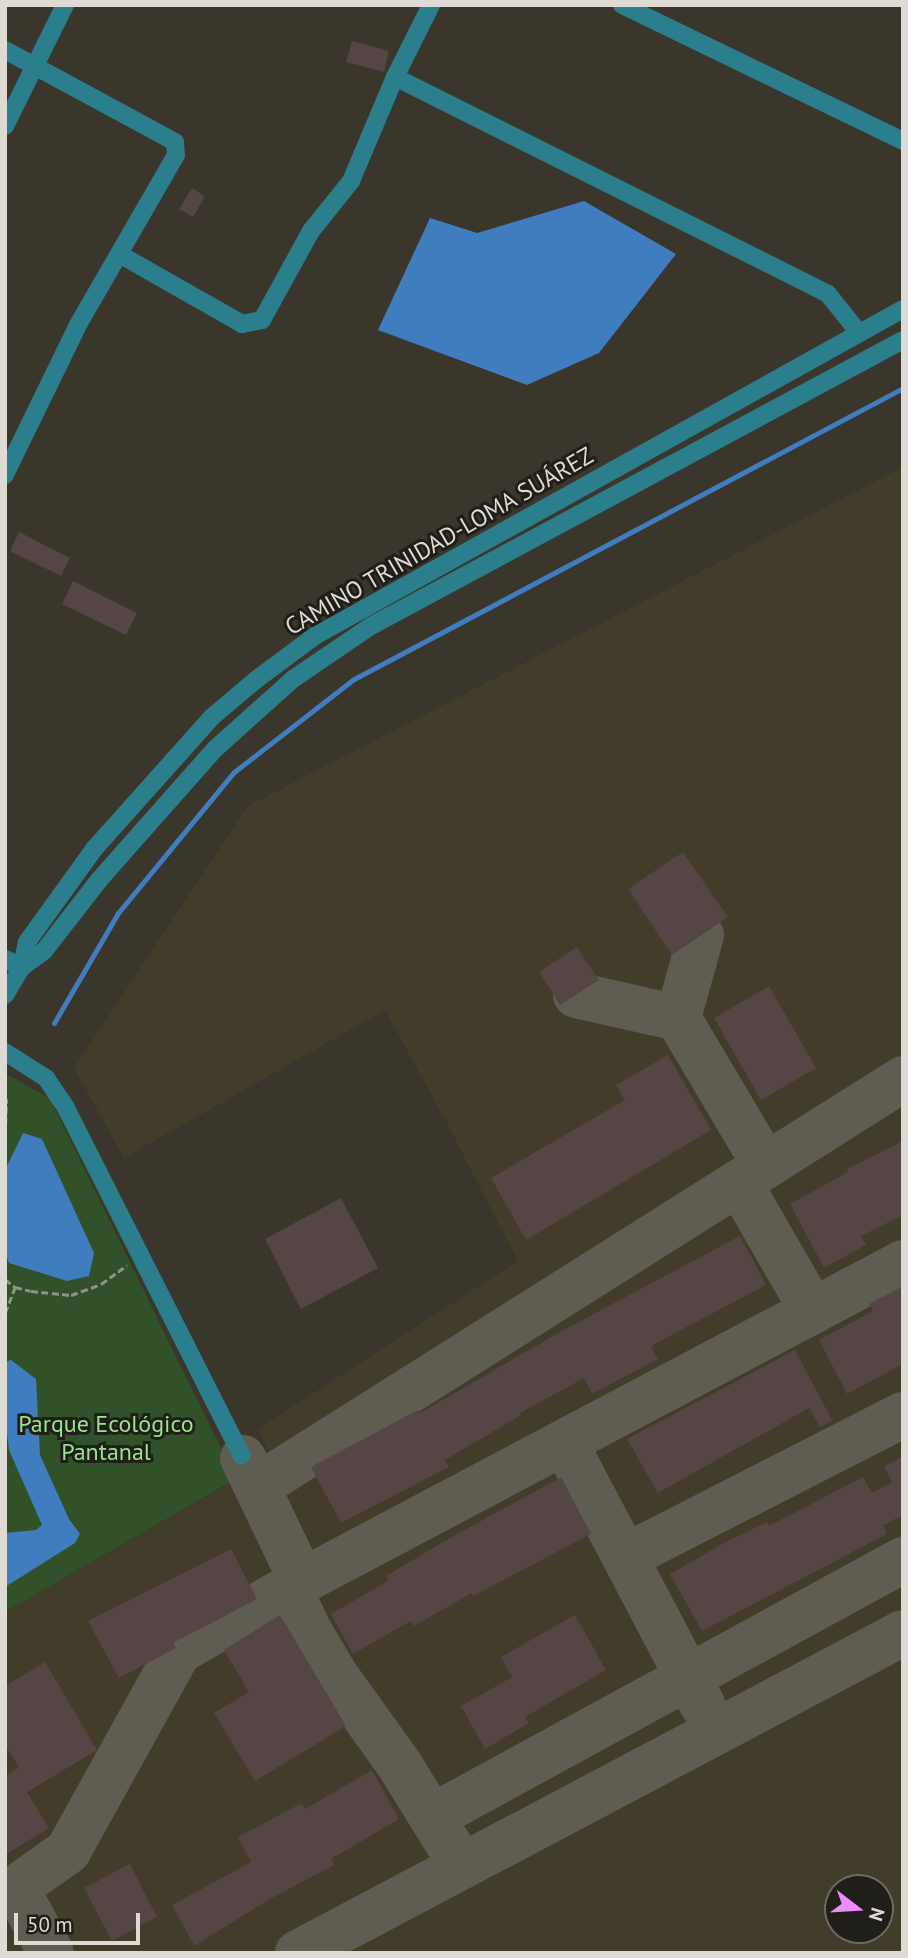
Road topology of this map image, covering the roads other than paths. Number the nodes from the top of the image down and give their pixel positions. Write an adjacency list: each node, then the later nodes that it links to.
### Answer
1 (65, 5): 6 (street)
2 (431, 5): 7 (street)
3 (622, 5): 4 (street)
4 (658, 13): 9 (street)
5 (5, 50): 6 (street)
6 (35, 65): 8 (street); 10 (street)
7 (395, 77): 10 (street); 12 (street)
8 (5, 126)
9 (903, 141)
10 (119, 254): 14 (street)
11 (903, 309): 12 (street, CAMINO TRINIDAD-LOMA SUÁREZ)
12 (859, 333): 17 (street, CAMINO TRINIDAD-LOMA SUÁREZ)
13 (903, 340): 17 (street, CAMINO TRINIDAD-LOMA SUÁREZ)
14 (10, 452): 15 (street)
15 (5, 475)
16 (5, 959): 17 (street)
17 (22, 967): 18 (street, CAMINO TRINIDAD-LOMA SUÁREZ)
18 (5, 995)
19 (5, 1052): 20 (street)
20 (241, 1455)

